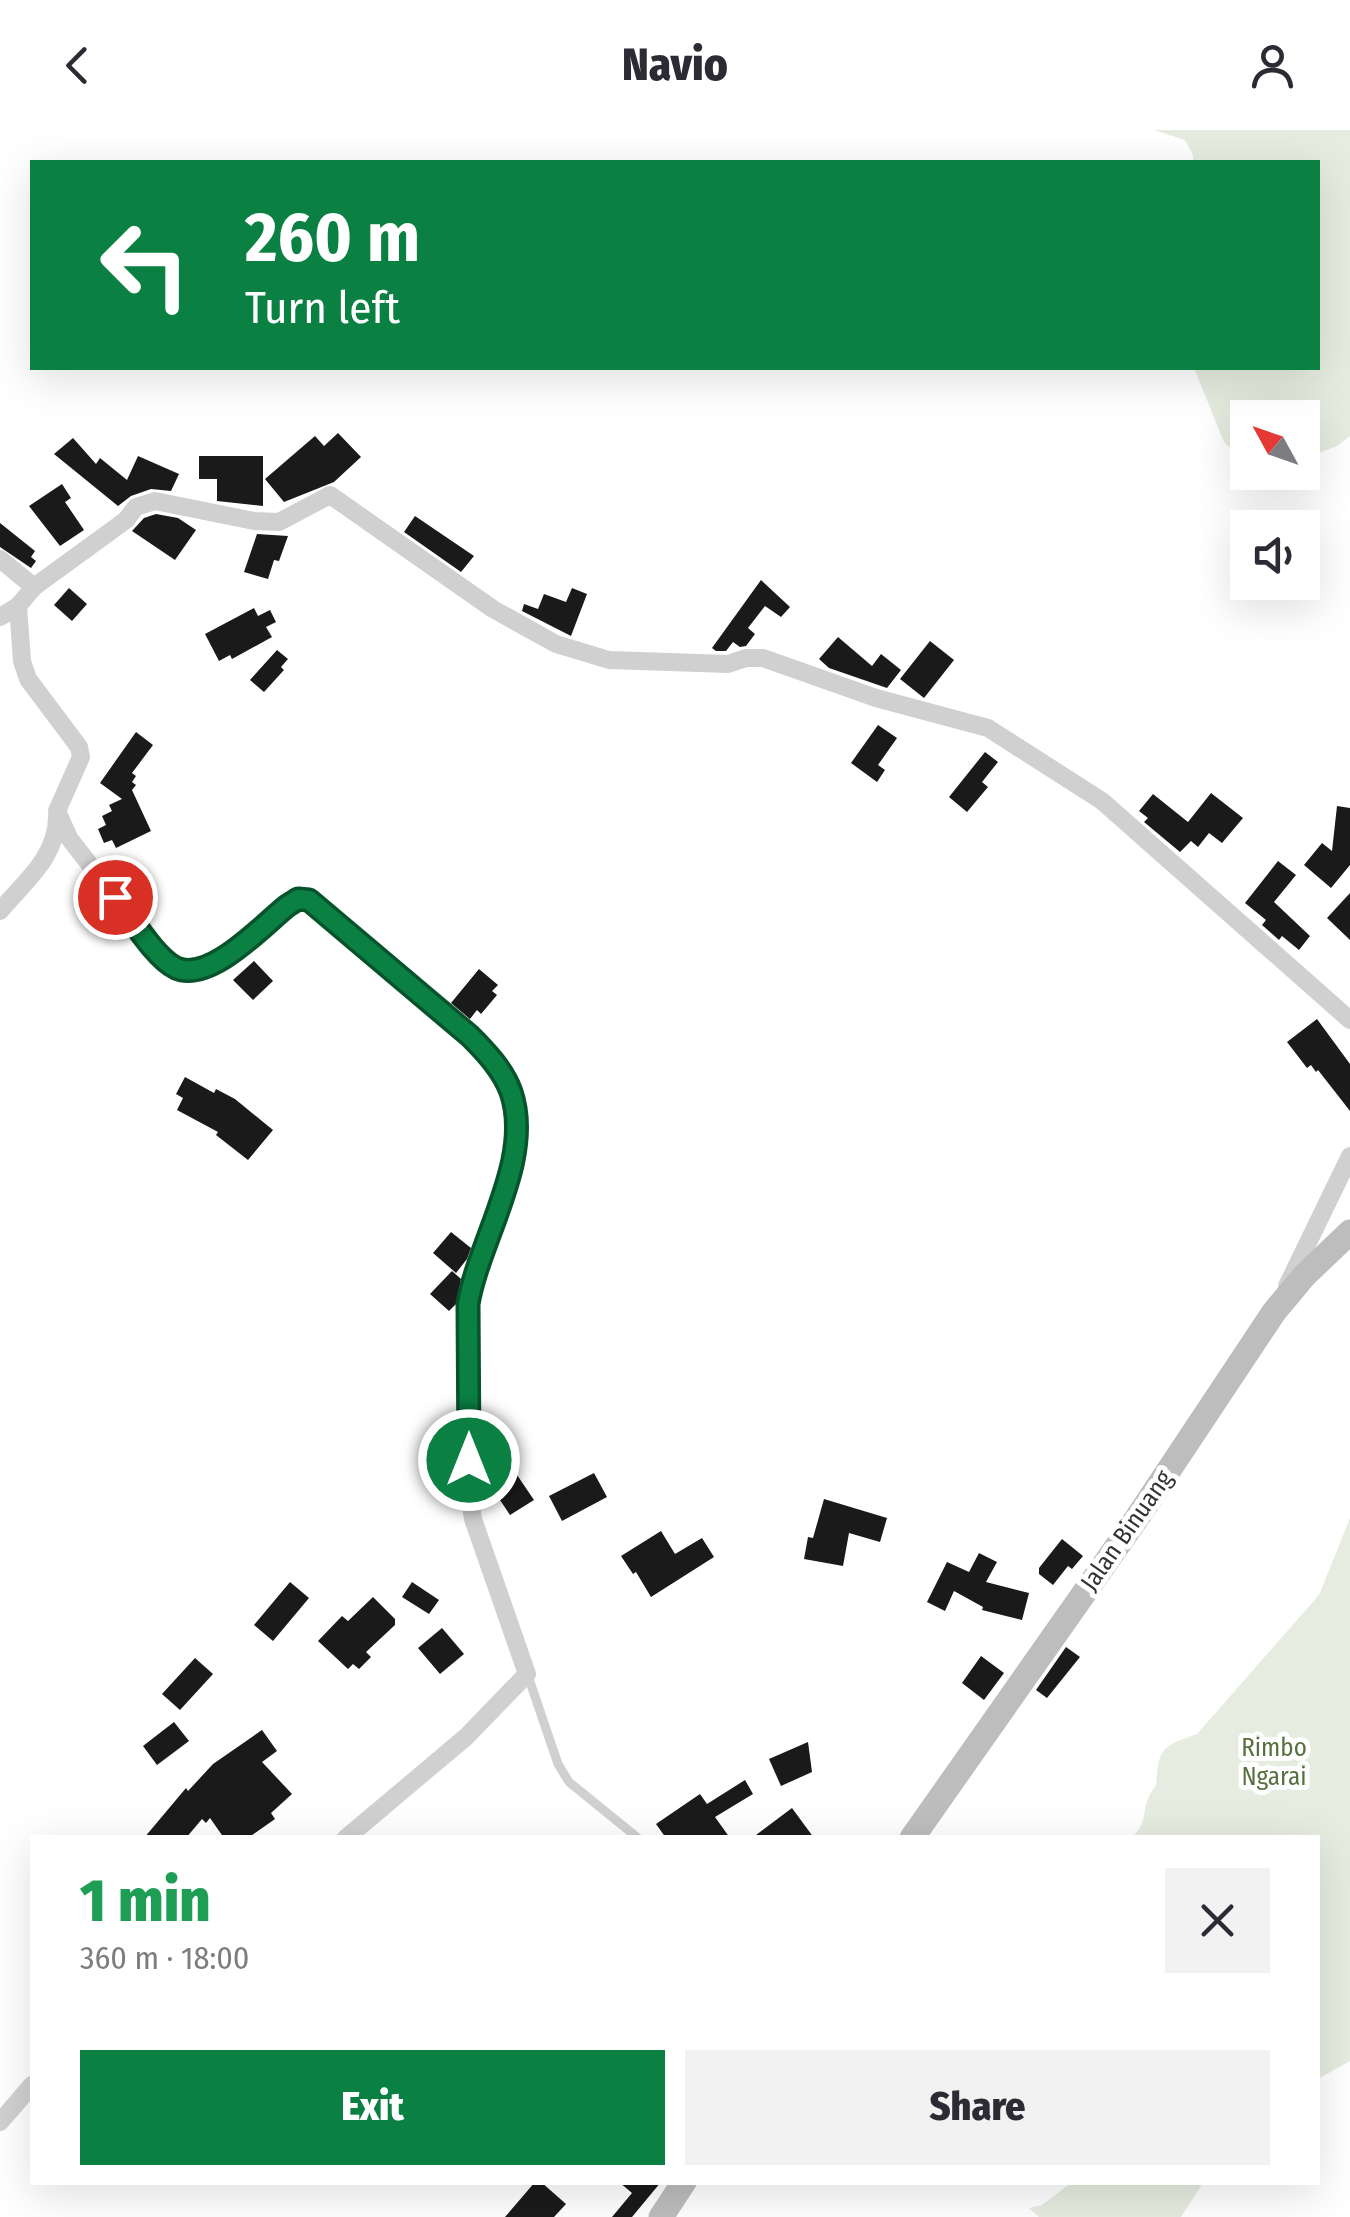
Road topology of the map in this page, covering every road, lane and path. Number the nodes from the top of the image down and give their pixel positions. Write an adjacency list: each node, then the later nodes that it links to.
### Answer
1 (0, 560): 2 (street)
2 (34, 587): 3 (street); 7 (street)
3 (18, 606): 4 (street); 5 (street)
4 (0, 617)
5 (56, 811): 6 (street); 11 (street)
6 (0, 912)
7 (1350, 1020)
8 (1350, 1156): 10 (street)
9 (1350, 1232): 10 (main road, Jalan Binuang)
10 (1274, 1312): 14 (main road, Jalan Binuang)
11 (527, 1674): 12 (street); 13 (lane)
12 (350, 1835)
13 (634, 1835)
14 (914, 1835)
15 (30, 2087): 16 (street)
16 (0, 2122)
17 (682, 2185): 18 (main road)
18 (661, 2217)

